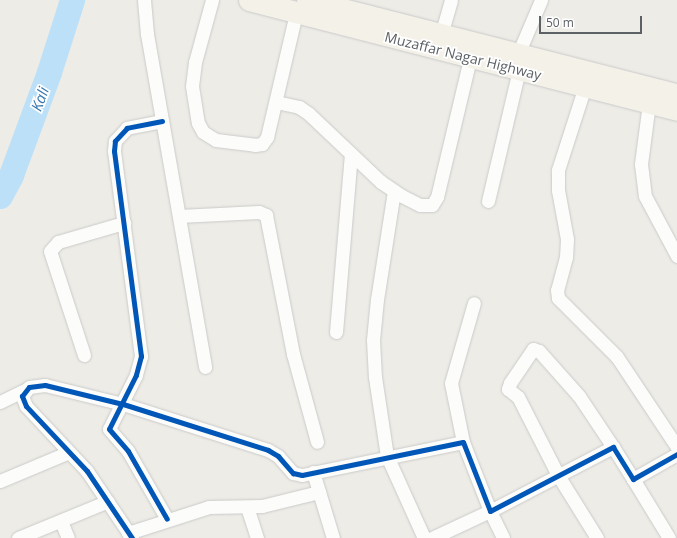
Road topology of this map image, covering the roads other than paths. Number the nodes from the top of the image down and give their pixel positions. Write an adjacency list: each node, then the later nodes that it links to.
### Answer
1 (144, 0): 16 (street)
2 (212, 0): 13 (street)
3 (249, 0): 6 (main road, Muzaffar Nagar Highway)
4 (451, 0): 8 (street)
5 (541, 0): 10 (street)
6 (301, 6): 7 (main road, Muzaffar Nagar Highway); 9 (main road, Muzaffar Nagar Highway); 13 (street)
7 (361, 7): 8 (main road, Muzaffar Nagar Highway)
8 (441, 35): 10 (main road, Muzaffar Nagar Highway)
9 (470, 58): 10 (main road, Muzaffar Nagar Highway); 18 (street)
10 (518, 62): 11 (main road, Muzaffar Nagar Highway); 19 (street)
11 (587, 79): 12 (main road, Muzaffar Nagar Highway); 14 (main road, Muzaffar Nagar Highway); 32 (street)
12 (677, 94)
13 (276, 102): 17 (street)
14 (649, 103): 15 (main road, Muzaffar Nagar Highway); 22 (street)
15 (677, 110)
16 (162, 121): 20 (street); 21 (street)
17 (351, 154): 18 (street); 24 (street)
18 (394, 191): 36 (street)
19 (488, 201)
20 (179, 216): 26 (street); 30 (street)
21 (124, 223): 25 (street); 29 (street)
22 (677, 256)
23 (474, 304): 31 (street)
24 (336, 332)
25 (84, 355)
26 (205, 367)
27 (25, 390): 28 (street); 29 (street); 34 (street)
28 (0, 402)
29 (123, 404): 37 (street); 45 (street)
30 (317, 442)
31 (463, 442): 36 (street); 44 (street)
32 (677, 447)
33 (613, 448): 38 (street); 38 (street); 39 (street)
34 (69, 452): 40 (street); 42 (street)
35 (677, 454): 39 (street)
36 (387, 456): 37 (street); 52 (street)
37 (313, 472): 41 (street)
38 (559, 477): 44 (street); 55 (street)
39 (633, 479): 56 (street)
40 (0, 481)
41 (319, 492): 43 (street); 51 (street)
42 (108, 501): 46 (street); 47 (street)
43 (246, 507): 45 (street); 50 (street)
44 (490, 511): 53 (street); 54 (street)
45 (167, 519): 47 (street)
46 (61, 521): 48 (street); 49 (street)
47 (130, 536)
48 (18, 538)
49 (68, 538)
50 (257, 538)
51 (333, 538)
52 (424, 538)
53 (432, 538)
54 (502, 538)
55 (597, 538)
56 (669, 538)

